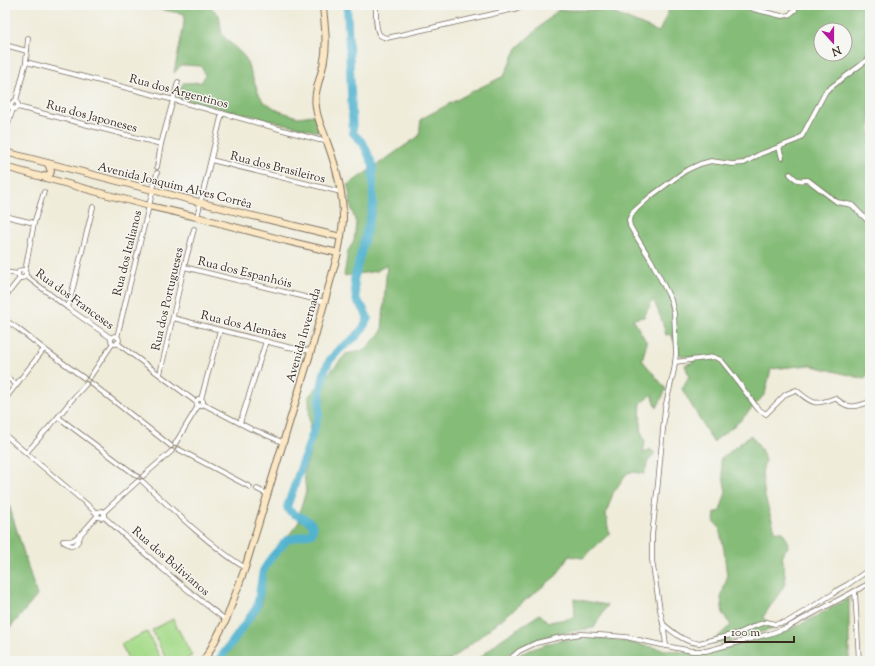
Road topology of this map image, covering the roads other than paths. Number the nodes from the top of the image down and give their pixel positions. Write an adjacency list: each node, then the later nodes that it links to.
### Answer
1 (323, 5): 19 (main road, Avenida Invernada)
2 (376, 5): 3 (street)
3 (525, 5)
4 (744, 5): 5 (street)
5 (796, 5)
6 (28, 38): 8 (street)
7 (5, 45): 8 (street)
8 (27, 51): 10 (street)
9 (870, 58): 21 (street)
10 (26, 62): 12 (street, Rua dos Argentinos); 13 (street)
11 (178, 82): 12 (street)
12 (174, 100): 17 (street, Rua dos Argentinos); 20 (street)
13 (16, 102): 15 (street); 16 (street)
14 (5, 104): 15 (street)
15 (12, 107): 16 (street); 18 (street)
16 (18, 107): 20 (street, Rua dos Japoneses)
17 (222, 113): 19 (street, Rua dos Argentinos); 24 (street)
18 (5, 133)
19 (327, 141): 33 (main road, Avenida Invernada)
20 (162, 144): 27 (street)
21 (779, 147): 23 (street); 61 (street)
22 (5, 152): 25 (main road, Avenida Joaquim Alves Corrêa)
23 (782, 158)
24 (211, 160): 33 (street, Rua dos Brasileiros); 34 (street)
25 (48, 164): 30 (main road); 31 (main road, Avenida Joaquim Alves Corrêa)
26 (5, 167): 30 (main road)
27 (157, 167)
28 (157, 173): 31 (street, Rua dos Italianos)
29 (790, 174): 40 (street)
30 (42, 177): 35 (main road)
31 (152, 190): 34 (main road, Avenida Joaquim Alves Corrêa); 35 (street, Rua dos Italianos)
32 (44, 192): 39 (street)
33 (341, 192): 42 (main road, Avenida Invernada)
34 (200, 203): 38 (street); 42 (main road, Avenida Joaquim Alves Corrêa)
35 (149, 206): 38 (main road); 55 (street, Rua dos Italianos)
36 (93, 207): 51 (street)
37 (5, 216): 39 (street)
38 (197, 217): 43 (main road)
39 (34, 223): 45 (street)
40 (870, 223)
41 (194, 229): 44 (street, Rua dos Portugueses)
42 (341, 236): 43 (main road, Avenida Invernada)
43 (338, 253): 50 (main road, Avenida Invernada)
44 (184, 268): 50 (street, Rua dos Espanhóis); 52 (street, Rua dos Portugueses)
45 (25, 271): 47 (street); 48 (street)
46 (5, 272): 47 (street, Rua dos Franceses)
47 (19, 276): 48 (street); 49 (street)
48 (26, 276): 51 (street, Rua dos Franceses)
49 (5, 297)
50 (325, 302): 60 (main road, Avenida Invernada)
51 (68, 308): 56 (street, Rua dos Franceses)
52 (173, 318): 54 (street, Rua dos Alemães); 62 (street, Rua dos Portugueses)
53 (5, 320): 59 (street)
54 (220, 330): 57 (street, Rua dos Alemães); 70 (street)
55 (117, 336): 56 (street); 58 (street, Rua dos Italianos)
56 (111, 338): 58 (street)
57 (266, 341): 60 (street, Rua dos Alemães); 72 (street)
58 (115, 343): 62 (street, Rua dos Franceses); 64 (street)
59 (44, 349): 65 (street); 67 (street)
60 (311, 351): 74 (main road, Avenida Invernada)
61 (675, 362): 69 (street); 89 (street)
62 (160, 374): 70 (street, Rua dos Franceses)
63 (5, 376): 67 (street)
64 (90, 377): 65 (street); 66 (street)
65 (84, 378): 66 (street)
66 (88, 383): 71 (street); 75 (street)
67 (17, 385): 68 (street)
68 (5, 399)
69 (870, 402)
70 (199, 404): 72 (street, Rua dos Franceses); 75 (street)
71 (58, 417): 76 (street); 77 (street)
72 (240, 423): 74 (street, Rua dos Franceses)
73 (5, 435): 76 (street)
74 (282, 442): 80 (main road, Avenida Invernada)
75 (172, 447): 77 (street); 78 (street)
76 (26, 453): 81 (street)
77 (139, 480): 82 (street); 84 (street)
78 (250, 487)
79 (257, 489): 80 (street)
80 (268, 494): 84 (main road, Avenida Invernada)
81 (97, 515): 82 (street); 83 (street)
82 (104, 515): 88 (street, Rua dos Bolivianos)
83 (81, 533)
84 (245, 568): 88 (main road, Avenida Invernada)
85 (870, 569): 89 (street)
86 (870, 583): 87 (street)
87 (855, 591): 90 (street); 93 (street)
88 (226, 620): 91 (main road, Avenida Invernada)
89 (663, 624): 90 (street)
90 (666, 646): 92 (street)
91 (203, 661)
92 (508, 661)
93 (859, 661)

